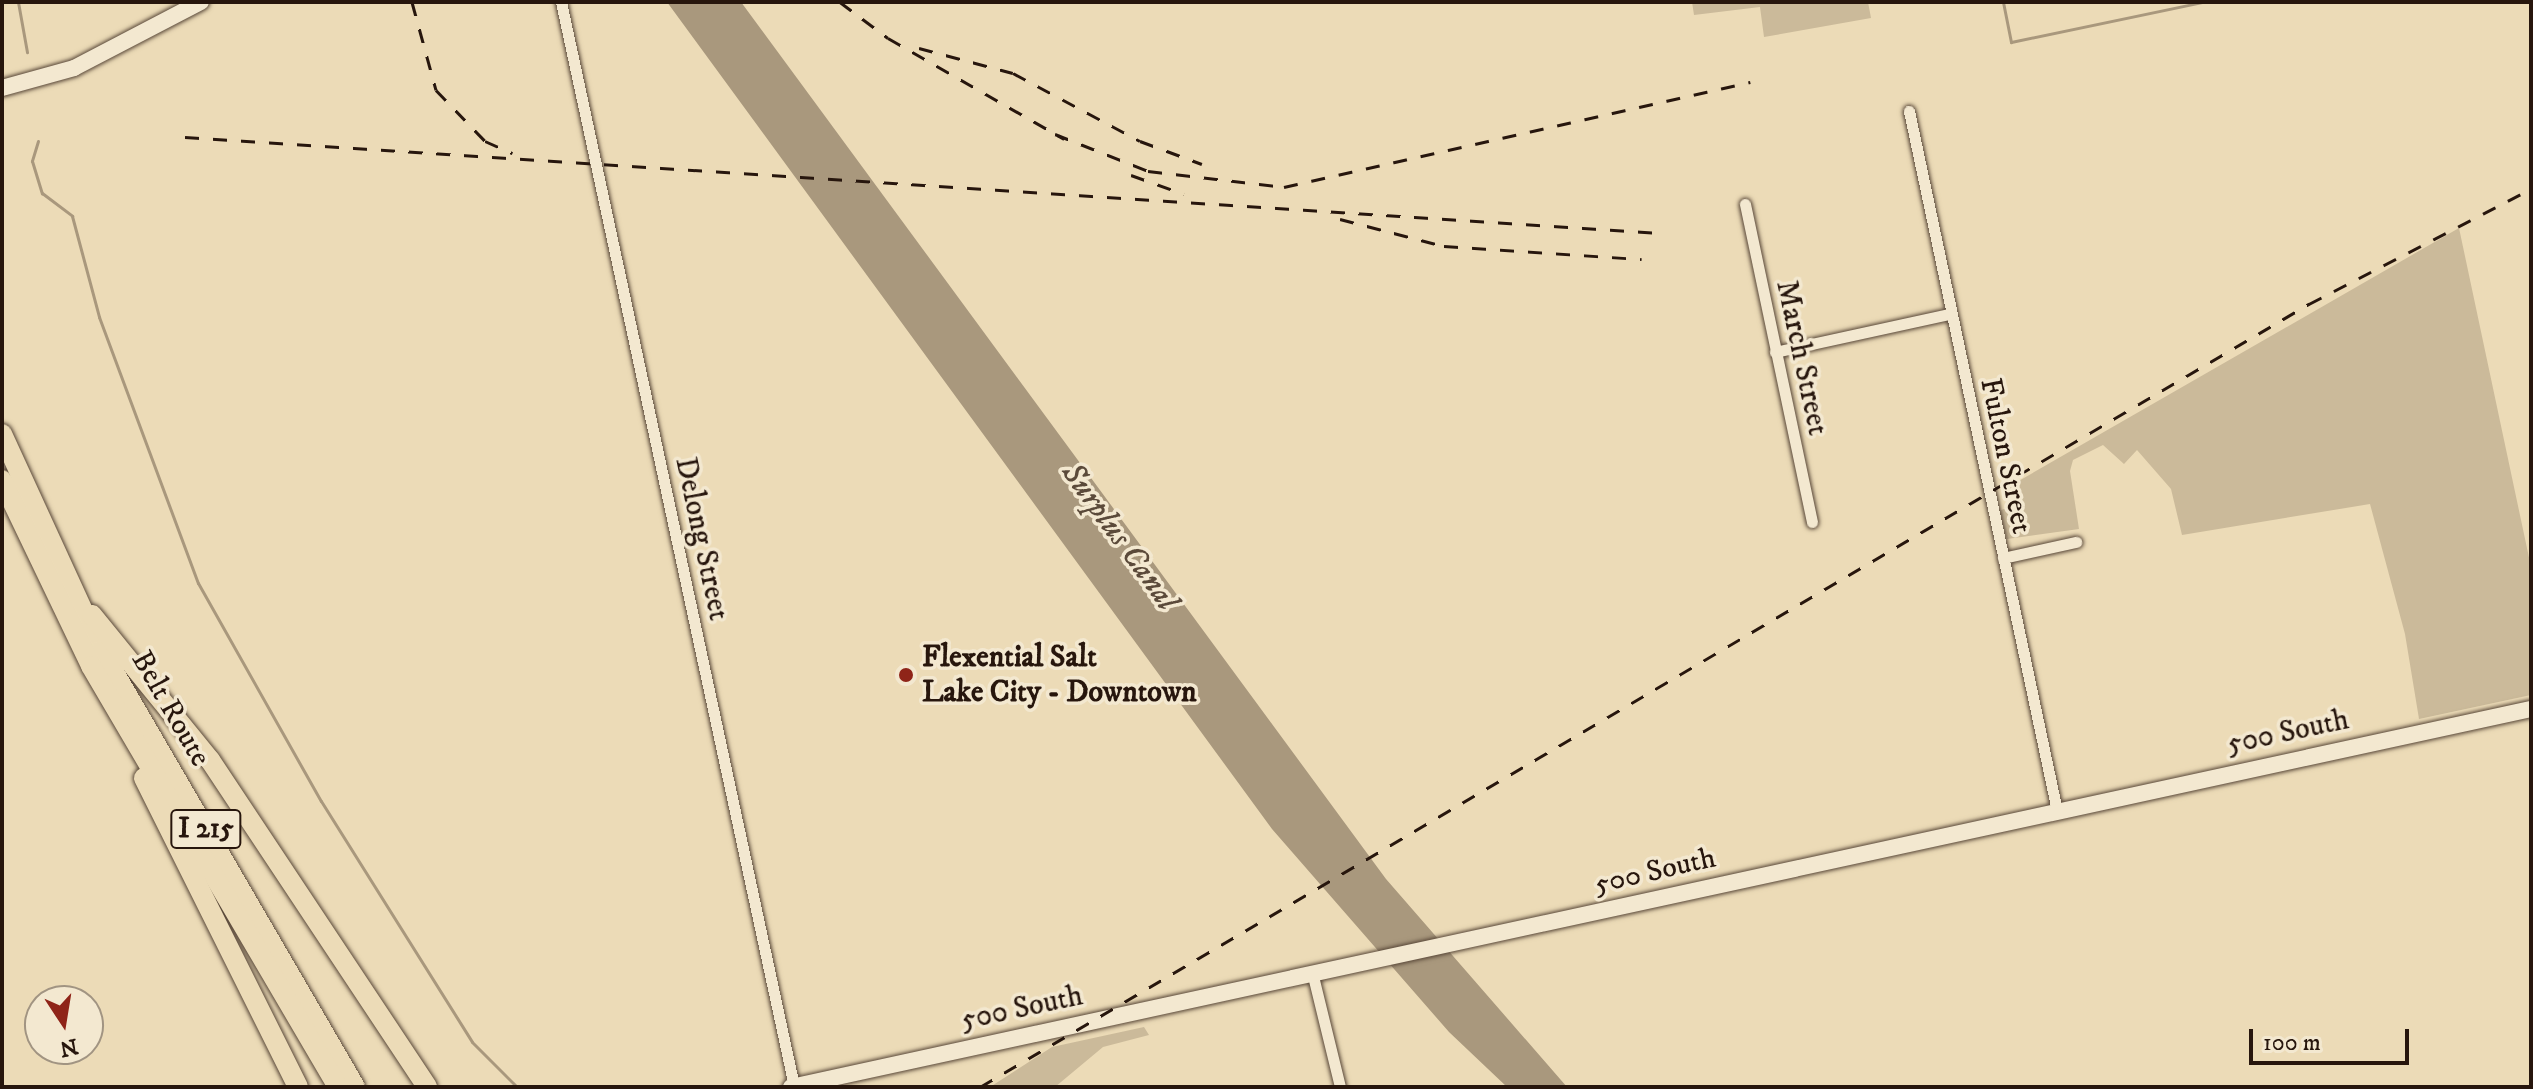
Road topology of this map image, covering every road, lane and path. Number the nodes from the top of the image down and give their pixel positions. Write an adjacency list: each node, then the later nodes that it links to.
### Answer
1 (201, 2): 3 (street)
2 (561, 2): 22 (street, Delong Street)
3 (2, 88)
4 (1909, 111): 6 (street, Fulton Street)
5 (1745, 204): 7 (street, March Street)
6 (1950, 314): 7 (street); 12 (street, Fulton Street)
7 (1775, 352): 10 (street, March Street)
8 (2, 434): 13 (highway, Belt Route / I 215)
9 (2, 480): 14 (highway, Belt Route / I 215)
10 (1812, 522)
11 (2076, 542): 12 (street)
12 (2003, 558): 16 (street, Fulton Street)
13 (70, 590): 20 (highway, Belt Route / I 215); 21 (highway)
14 (91, 666): 18 (highway); 19 (highway, Belt Route / I 215)
15 (2531, 709): 16 (street, 500 South)
16 (2057, 811): 17 (street, 500 South)
17 (1313, 976): 22 (street, 500 South); 23 (street)
18 (298, 1087)
19 (338, 1087)
20 (355, 1087)
21 (427, 1087)
22 (792, 1087)
23 (1340, 1087)

